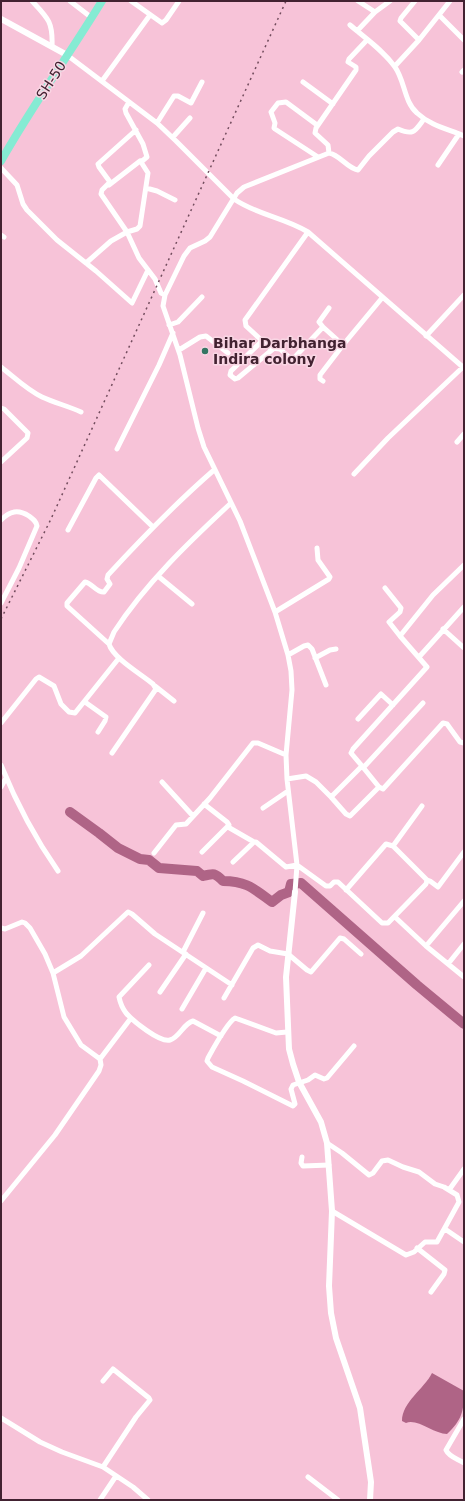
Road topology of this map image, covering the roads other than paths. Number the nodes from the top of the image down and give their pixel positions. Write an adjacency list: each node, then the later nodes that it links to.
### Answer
1 (32, 1): 20 (street)
2 (70, 1): 13 (street)
3 (102, 1): 13 (main road, SH-50)
4 (131, 1): 11 (street)
5 (179, 1): 11 (street)
6 (358, 1): 10 (street)
7 (390, 1): 10 (street)
8 (415, 1): 18 (street)
9 (450, 1): 12 (street)
10 (375, 12): 16 (street)
11 (150, 15): 23 (street)
12 (439, 15): 18 (street); 19 (street)
13 (92, 18): 21 (main road, SH-50)
14 (1, 20): 20 (street)
15 (350, 25): 16 (street)
16 (357, 31): 17 (street)
17 (367, 40): 22 (street); 27 (street)
18 (419, 40): 22 (street)
19 (464, 40)
20 (52, 46): 21 (street)
21 (67, 55): 23 (street); 35 (main road, SH-50)
22 (395, 66): 29 (street)
23 (102, 81): 26 (street)
24 (202, 82): 30 (street)
25 (303, 82): 27 (street)
26 (129, 102): 30 (street); 32 (street)
27 (333, 104): 31 (street)
28 (190, 118): 34 (street)
29 (424, 120): 33 (street); 36 (street)
30 (157, 123): 34 (street)
31 (318, 125): 36 (street); 37 (street)
32 (136, 130): 42 (street); 43 (street)
33 (461, 135): 40 (street)
34 (173, 137): 44 (street)
35 (3, 151): 38 (main road, SH-50)
36 (329, 153): 37 (street)
37 (318, 157): 44 (street)
38 (1, 161)
39 (140, 161): 42 (street)
40 (438, 165)
41 (1, 168): 48 (street)
42 (108, 186): 46 (street)
43 (146, 188): 45 (street); 46 (street)
44 (234, 199): 47 (street); 50 (street)
45 (175, 200)
46 (127, 232): 48 (street); 49 (street)
47 (308, 232): 53 (street); 59 (street)
48 (86, 263): 49 (street)
49 (148, 270): 50 (street)
50 (165, 294): 55 (street)
51 (464, 295): 58 (street)
52 (202, 297): 55 (street)
53 (382, 298): 58 (street); 60 (street)
54 (329, 308): 56 (street)
55 (170, 325): 57 (street)
56 (323, 327): 60 (street); 61 (street)
57 (173, 333): 62 (street); 71 (street)
58 (426, 336): 65 (street)
59 (262, 341): 61 (street); 61 (street)
60 (343, 345): 66 (street)
61 (273, 349)
62 (179, 350): 63 (street); 73 (street)
63 (228, 354)
64 (1, 367): 68 (street)
65 (463, 368): 74 (street)
66 (322, 381)
67 (1, 408): 72 (street)
68 (81, 412)
69 (464, 434): 70 (street)
70 (457, 442)
71 (117, 449)
72 (1, 462)
73 (214, 470): 75 (street); 77 (street)
74 (354, 474)
75 (231, 503): 81 (street); 86 (street)
76 (1, 520): 83 (street)
77 (153, 527): 78 (street); 89 (street)
78 (68, 530)
79 (317, 548): 86 (street)
80 (464, 565): 88 (street)
81 (158, 576): 84 (street); 89 (street)
82 (385, 588): 88 (street)
83 (1, 603)
84 (192, 604)
85 (464, 607): 87 (street)
86 (275, 612): 92 (street)
87 (443, 629): 90 (street); 93 (street)
88 (400, 636): 93 (street)
89 (109, 644): 94 (street)
90 (464, 648)
91 (336, 649): 95 (street)
92 (288, 655): 95 (street); 107 (street)
93 (419, 657): 101 (street)
94 (119, 658): 97 (street); 99 (street)
95 (315, 658): 96 (street)
96 (326, 685)
97 (155, 686): 98 (street); 106 (street)
98 (174, 701)
99 (85, 702): 103 (street); 104 (street)
100 (423, 703): 109 (street)
101 (393, 705): 102 (street); 109 (street)
102 (358, 719)
103 (1, 723)
104 (98, 732)
105 (464, 743): 114 (street)
106 (112, 753)
107 (286, 754): 111 (street); 117 (street)
108 (1, 765): 110 (street)
109 (363, 767): 114 (street); 116 (street)
110 (6, 778): 113 (street); 129 (street)
111 (287, 779): 115 (street); 116 (street)
112 (162, 782): 120 (street)
113 (1, 787)
114 (379, 787): 116 (street)
115 (288, 792): 119 (street); 128 (street)
116 (331, 798)
117 (204, 804): 120 (street); 121 (street)
118 (422, 806): 123 (street)
119 (263, 808)
120 (193, 816): 124 (street)
121 (228, 827): 122 (street); 125 (street)
122 (254, 842): 127 (street); 128 (street)
123 (392, 846): 130 (street); 131 (street)
124 (154, 852)
125 (202, 852)
126 (464, 852): 130 (street)
127 (233, 862)
128 (297, 865): 131 (street); 132 (street)
129 (58, 871)
130 (427, 880): 135 (street)
131 (346, 890): 135 (street)
132 (295, 892): 140 (street)
133 (464, 901): 138 (street)
134 (203, 913): 139 (street)
135 (395, 917): 138 (street)
136 (2, 930): 145 (street)
137 (464, 944): 142 (street)
138 (426, 946): 142 (street)
139 (184, 953): 144 (street); 145 (street); 148 (street)
140 (288, 954): 141 (street); 147 (street); 152 (street)
141 (361, 954)
142 (448, 964): 146 (street)
143 (150, 965): 151 (street)
144 (206, 968): 147 (street); 150 (street)
145 (53, 974): 155 (street)
146 (464, 977)
147 (232, 985): 149 (street)
148 (160, 992)
149 (224, 998)
150 (182, 1009)
151 (131, 1018): 153 (street); 155 (street)
152 (287, 1032): 153 (street); 156 (street)
153 (221, 1036): 156 (street)
154 (354, 1046): 156 (street)
155 (100, 1059): 162 (street)
156 (300, 1082): 157 (street)
157 (327, 1143): 159 (street); 161 (street)
158 (302, 1157): 159 (street)
159 (329, 1165): 163 (street)
160 (464, 1169): 161 (street)
161 (449, 1190): 164 (street)
162 (1, 1201)
163 (332, 1211): 166 (street); 178 (street)
164 (445, 1229): 165 (street); 166 (street)
165 (464, 1242)
166 (417, 1248): 167 (street)
167 (431, 1292)
168 (103, 1381): 172 (street)
169 (1, 1418): 172 (street)
170 (464, 1418): 171 (street)
171 (464, 1463)
172 (103, 1468): 173 (street)
173 (116, 1476): 175 (street); 176 (street)
174 (308, 1477): 177 (street)
175 (100, 1500)
176 (148, 1500)
177 (338, 1500)
178 (370, 1500)

